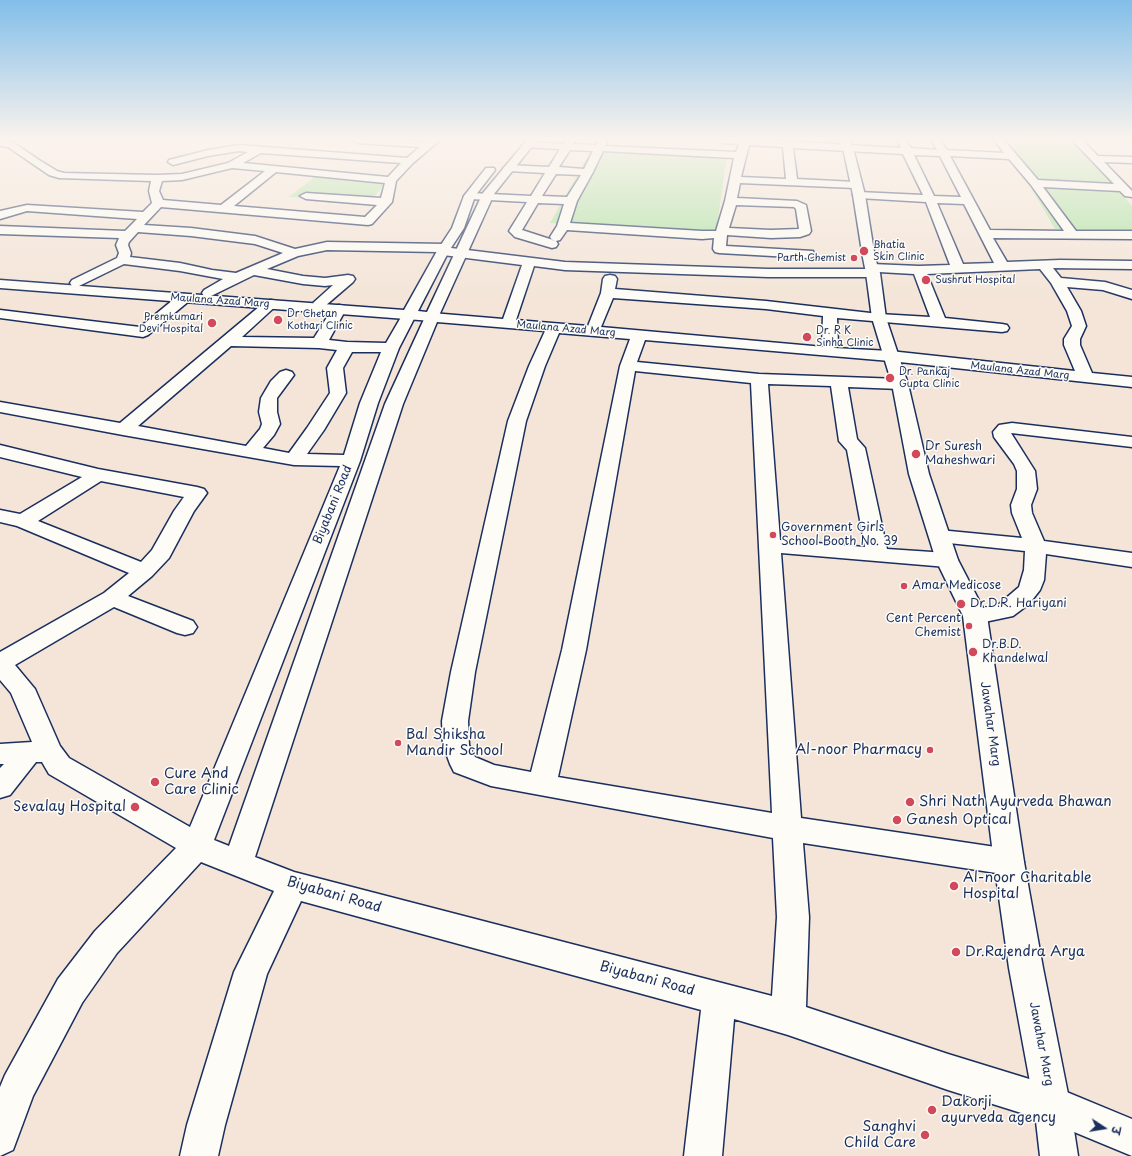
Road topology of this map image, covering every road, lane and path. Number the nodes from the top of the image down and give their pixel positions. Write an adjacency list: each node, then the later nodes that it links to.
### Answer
1 (155, 194): 23 (street)
2 (241, 194): 24 (street)
3 (308, 194): 18 (street)
4 (388, 194): 22 (street)
5 (490, 194): 15 (street, Biyabani Road)
6 (538, 194): 16 (street)
7 (575, 194): 19 (street)
8 (732, 194): 20 (street)
9 (858, 194): 54 (street, Jawahar Marg)
10 (889, 194): 17 (street)
11 (928, 194): 17 (street)
12 (965, 194): 21 (street)
13 (1043, 194): 34 (street)
14 (470, 196): 15 (street); 38 (street, Biyabani Road)
15 (488, 197): 16 (street); 41 (street, Biyabani Road)
16 (535, 199): 19 (street); 36 (street)
17 (930, 199): 21 (street); 49 (street)
18 (300, 200): 22 (street); 25 (street)
19 (571, 201): 28 (street)
20 (731, 201): 31 (street); 31 (street)
21 (969, 201): 32 (street)
22 (386, 202): 25 (street)
23 (158, 203): 24 (street); 27 (street)
24 (223, 208): 25 (street)
25 (281, 214)
26 (0, 215): 27 (street)
27 (146, 216): 30 (street)
28 (563, 226): 31 (street); 36 (street)
29 (0, 230): 30 (street)
30 (132, 232): 40 (street); 43 (street)
31 (721, 233): 39 (street)
32 (986, 234): 33 (street); 47 (street)
33 (1023, 235): 34 (street); 37 (street)
34 (1073, 235): 35 (street)
35 (1132, 235)
36 (552, 244): 44 (street)
37 (1037, 249)
38 (444, 250): 40 (street); 41 (street); 69 (street, Biyabani Road)
39 (719, 250): 42 (street); 53 (street)
40 (294, 253): 52 (street)
41 (461, 253): 44 (street); 69 (street, Biyabani Road)
42 (808, 254)
43 (122, 260): 56 (street); 58 (street)
44 (535, 263): 48 (street); 71 (street)
45 (1044, 265): 46 (street); 47 (street); 57 (street)
46 (1132, 265)
47 (1002, 266): 49 (street)
48 (611, 268): 50 (street); 61 (street)
49 (958, 268): 51 (street)
50 (682, 270): 53 (street); 64 (street)
51 (918, 270): 54 (street); 73 (street)
52 (255, 271): 56 (street); 65 (street)
53 (717, 271): 54 (street)
54 (873, 271): 72 (street, Jawahar Marg)
55 (0, 277): 58 (street, Maulana Azad Marg)
56 (237, 277): 60 (street)
57 (1057, 282): 62 (street); 85 (street)
58 (77, 283): 60 (street, Maulana Azad Marg)
59 (0, 284): 63 (street, Maulana Azad Marg)
60 (209, 293): 65 (street, Maulana Azad Marg)
61 (608, 293): 64 (street); 74 (street)
62 (1132, 295)
63 (184, 298): 66 (street, Maulana Azad Marg); 70 (street)
64 (677, 299): 68 (street)
65 (320, 303): 69 (street, Maulana Azad Marg)
66 (271, 304): 67 (street, Maulana Azad Marg); 78 (street)
67 (339, 309): 69 (street, Maulana Azad Marg); 79 (street)
68 (830, 312): 72 (street); 80 (street)
69 (422, 313): 71 (street, Maulana Azad Marg); 75 (street, Maulana Azad Marg); 82 (street, Biyabani Road); 118 (street, Biyabani Road)
70 (0, 314)
71 (510, 318): 74 (street, Maulana Azad Marg)
72 (879, 318): 73 (street); 83 (street, Jawahar Marg)
73 (939, 321): 76 (street)
74 (595, 325): 80 (street, Maulana Azad Marg)
75 (554, 328): 77 (street, Maulana Azad Marg); 113 (street)
76 (1002, 328)
77 (639, 335): 83 (street, Maulana Azad Marg); 84 (street)
78 (229, 342): 79 (street); 92 (street)
79 (320, 343): 81 (street)
80 (830, 344): 83 (street, Maulana Azad Marg)
81 (347, 347): 82 (street); 96 (street)
82 (391, 348): 97 (street, Biyabani Road)
83 (890, 353): 85 (street, Maulana Azad Marg); 90 (street, Jawahar Marg)
84 (628, 366): 87 (street); 113 (street)
85 (1084, 374): 88 (street, Maulana Azad Marg)
86 (286, 375): 95 (street)
87 (759, 379): 89 (street); 102 (street)
88 (1128, 381)
89 (839, 382): 90 (street); 104 (street)
90 (900, 384): 101 (street, Jawahar Marg)
91 (0, 407): 92 (street)
92 (123, 430): 95 (street)
93 (1132, 442): 103 (street)
94 (0, 451): 98 (street)
95 (250, 452): 96 (street)
96 (294, 459): 97 (street)
97 (351, 461): 116 (street, Biyabani Road)
98 (98, 475): 100 (street); 107 (street)
99 (0, 516): 100 (street)
100 (23, 521): 107 (street)
101 (939, 536): 103 (street); 105 (street, Jawahar Marg)
102 (769, 546): 104 (street); 115 (street)
103 (1036, 546): 106 (street); 109 (street)
104 (877, 554): 105 (street)
105 (947, 560): 109 (street, Jawahar Marg)
106 (1132, 560)
107 (144, 571): 108 (street)
108 (112, 598): 110 (street); 111 (street)
109 (975, 616): 117 (street, Jawahar Marg)
110 (185, 627)
111 (0, 663): 112 (street)
112 (17, 754): 114 (street); 116 (street)
113 (542, 785): 115 (street)
114 (0, 786)
115 (786, 828): 117 (street); 121 (street)
116 (197, 846): 118 (street, Biyabani Road); 123 (street)
117 (1009, 862): 122 (street, Jawahar Marg)
118 (238, 864): 119 (street, Biyabani Road)
119 (293, 885): 120 (street, Biyabani Road); 125 (street)
120 (719, 998): 121 (street, Biyabani Road); 126 (street)
121 (788, 1018): 122 (street, Biyabani Road)
122 (1052, 1104): 124 (street, Biyabani Road); 127 (street, Jawahar Marg)
123 (0, 1137)
124 (1132, 1138)
125 (200, 1156)
126 (703, 1156)
127 (1059, 1156)

